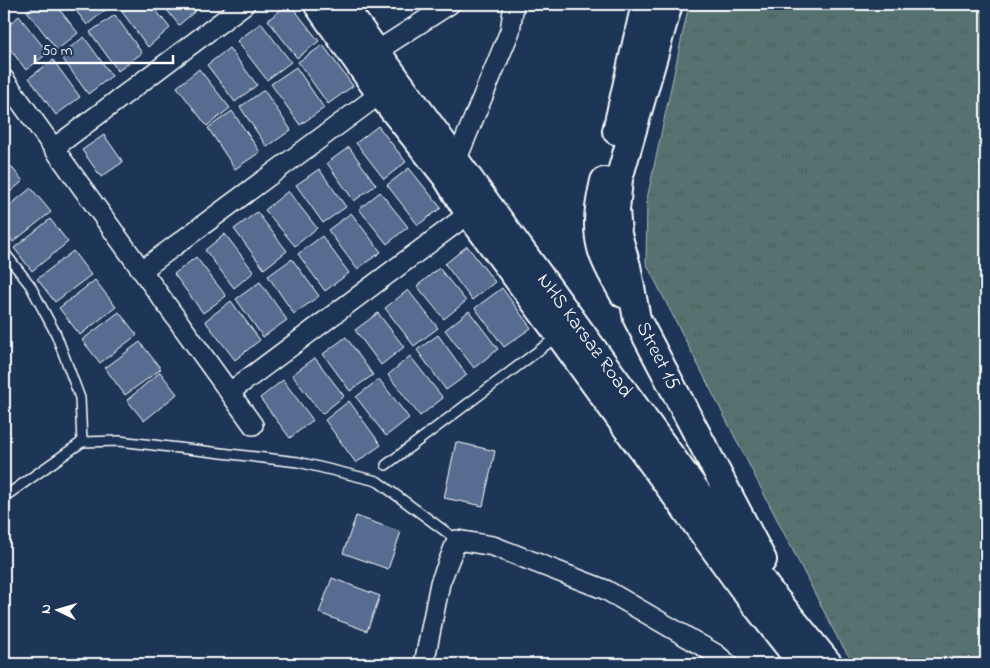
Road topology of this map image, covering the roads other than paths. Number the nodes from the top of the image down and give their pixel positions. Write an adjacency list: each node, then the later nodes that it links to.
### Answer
1 (245, 4): 10 (street)
2 (317, 4): 8 (street, NHS Karsaz Road)
3 (342, 4): 8 (street, NHS Karsaz Road)
4 (450, 4): 8 (street)
5 (514, 4): 11 (street)
6 (645, 4): 15 (street)
7 (669, 4): 15 (street, Street 15)
8 (379, 73): 11 (street, NHS Karsaz Road); 12 (street, NHS Karsaz Road); 14 (street)
9 (4, 79): 10 (street)
10 (54, 148): 14 (street)
11 (456, 160): 12 (street, NHS Karsaz Road)
12 (477, 207): 16 (street, NHS Karsaz Road); 17 (street); 21 (street, NHS Karsaz Road)
13 (4, 252): 19 (lane)
14 (142, 270): 17 (street)
15 (637, 319): 24 (street, Street 15)
16 (559, 335): 20 (lane); 21 (street, NHS Karsaz Road)
17 (230, 392): 18 (street)
18 (253, 424)
19 (82, 442): 22 (lane); 23 (lane)
20 (386, 464)
21 (678, 482): 24 (street, NHS Karsaz Road); 27 (street, NHS Karsaz Road)
22 (4, 497)
23 (457, 540): 25 (street); 26 (street)
24 (799, 628): 28 (street, NHS Karsaz Road)
25 (424, 664)
26 (728, 664)
27 (802, 664)
28 (829, 664)

